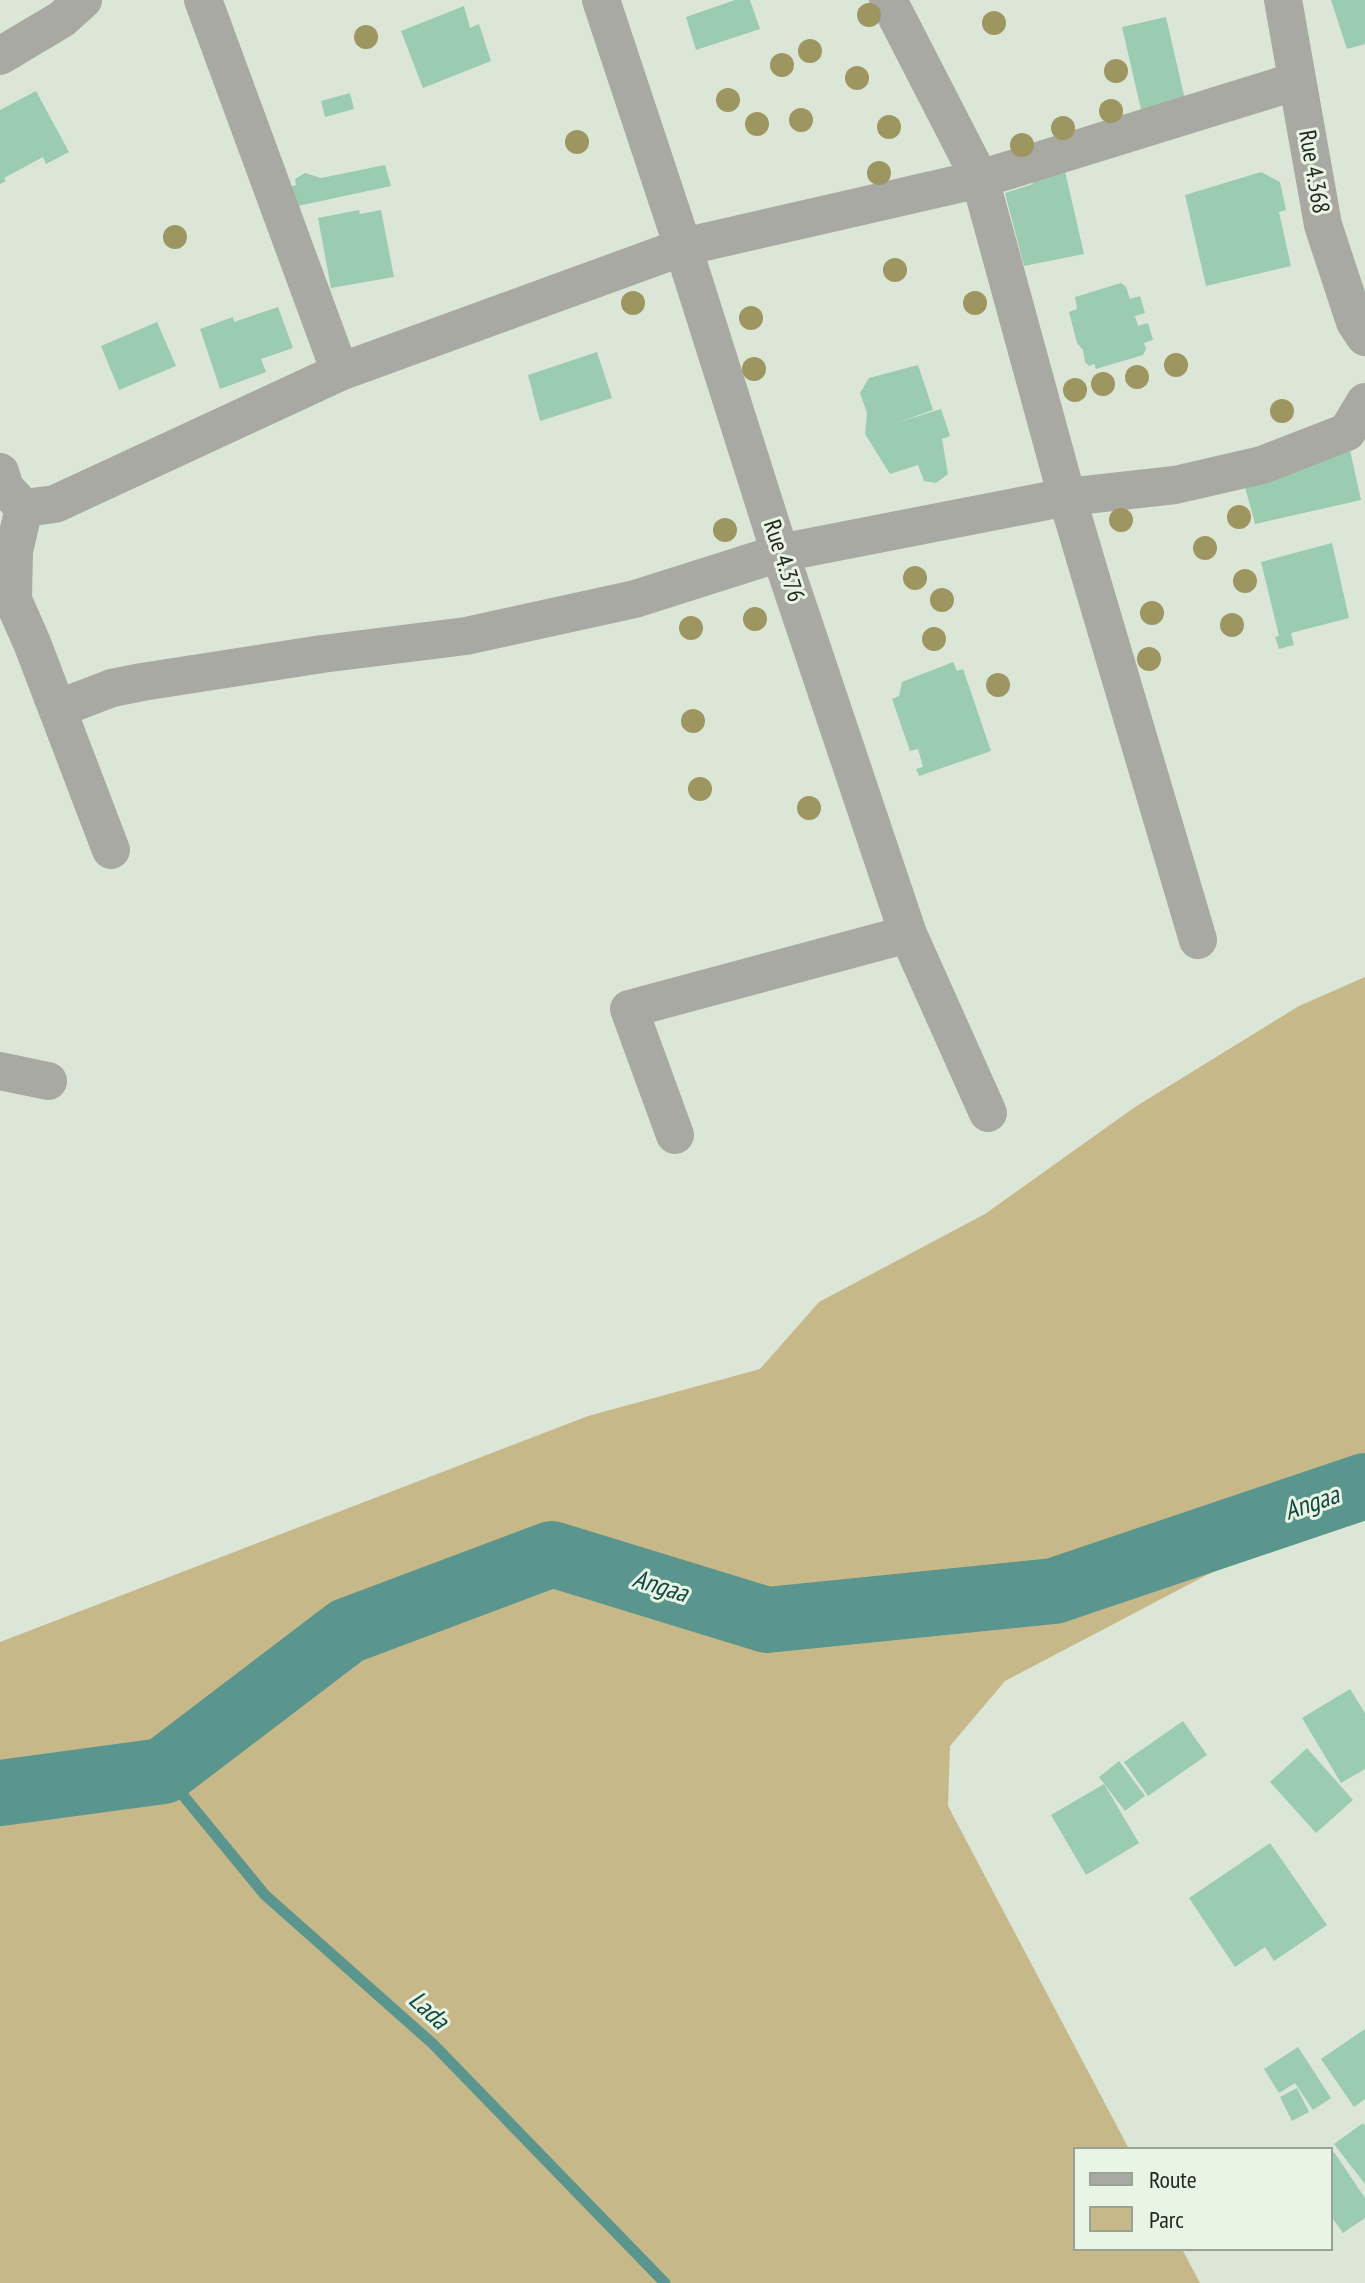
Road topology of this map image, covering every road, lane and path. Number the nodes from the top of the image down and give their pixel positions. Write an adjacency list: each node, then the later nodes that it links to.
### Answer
1 (83, 0): 6 (street)
2 (203, 0): 11 (street)
3 (601, 0): 9 (street, Rue 4.376)
4 (888, 0): 8 (street)
5 (1283, 0): 7 (street, Rue 4.368)
6 (0, 56)
7 (1297, 81): 8 (street); 10 (street, Rue 4.368)
8 (980, 179): 9 (street); 14 (street)
9 (683, 247): 11 (street); 16 (street, Rue 4.376)
10 (1365, 337)
11 (340, 372): 15 (street)
12 (1365, 402): 14 (street)
13 (0, 472): 15 (street)
14 (1067, 497): 16 (street); 20 (street)
15 (24, 508): 17 (street)
16 (780, 553): 17 (street); 19 (street, Rue 4.376)
17 (57, 709): 18 (street)
18 (111, 850)
19 (908, 934): 23 (street, Rue 4.376); 24 (street)
20 (1198, 940)
21 (0, 1071): 22 (street)
22 (48, 1081)
23 (988, 1113)
24 (675, 1135)

